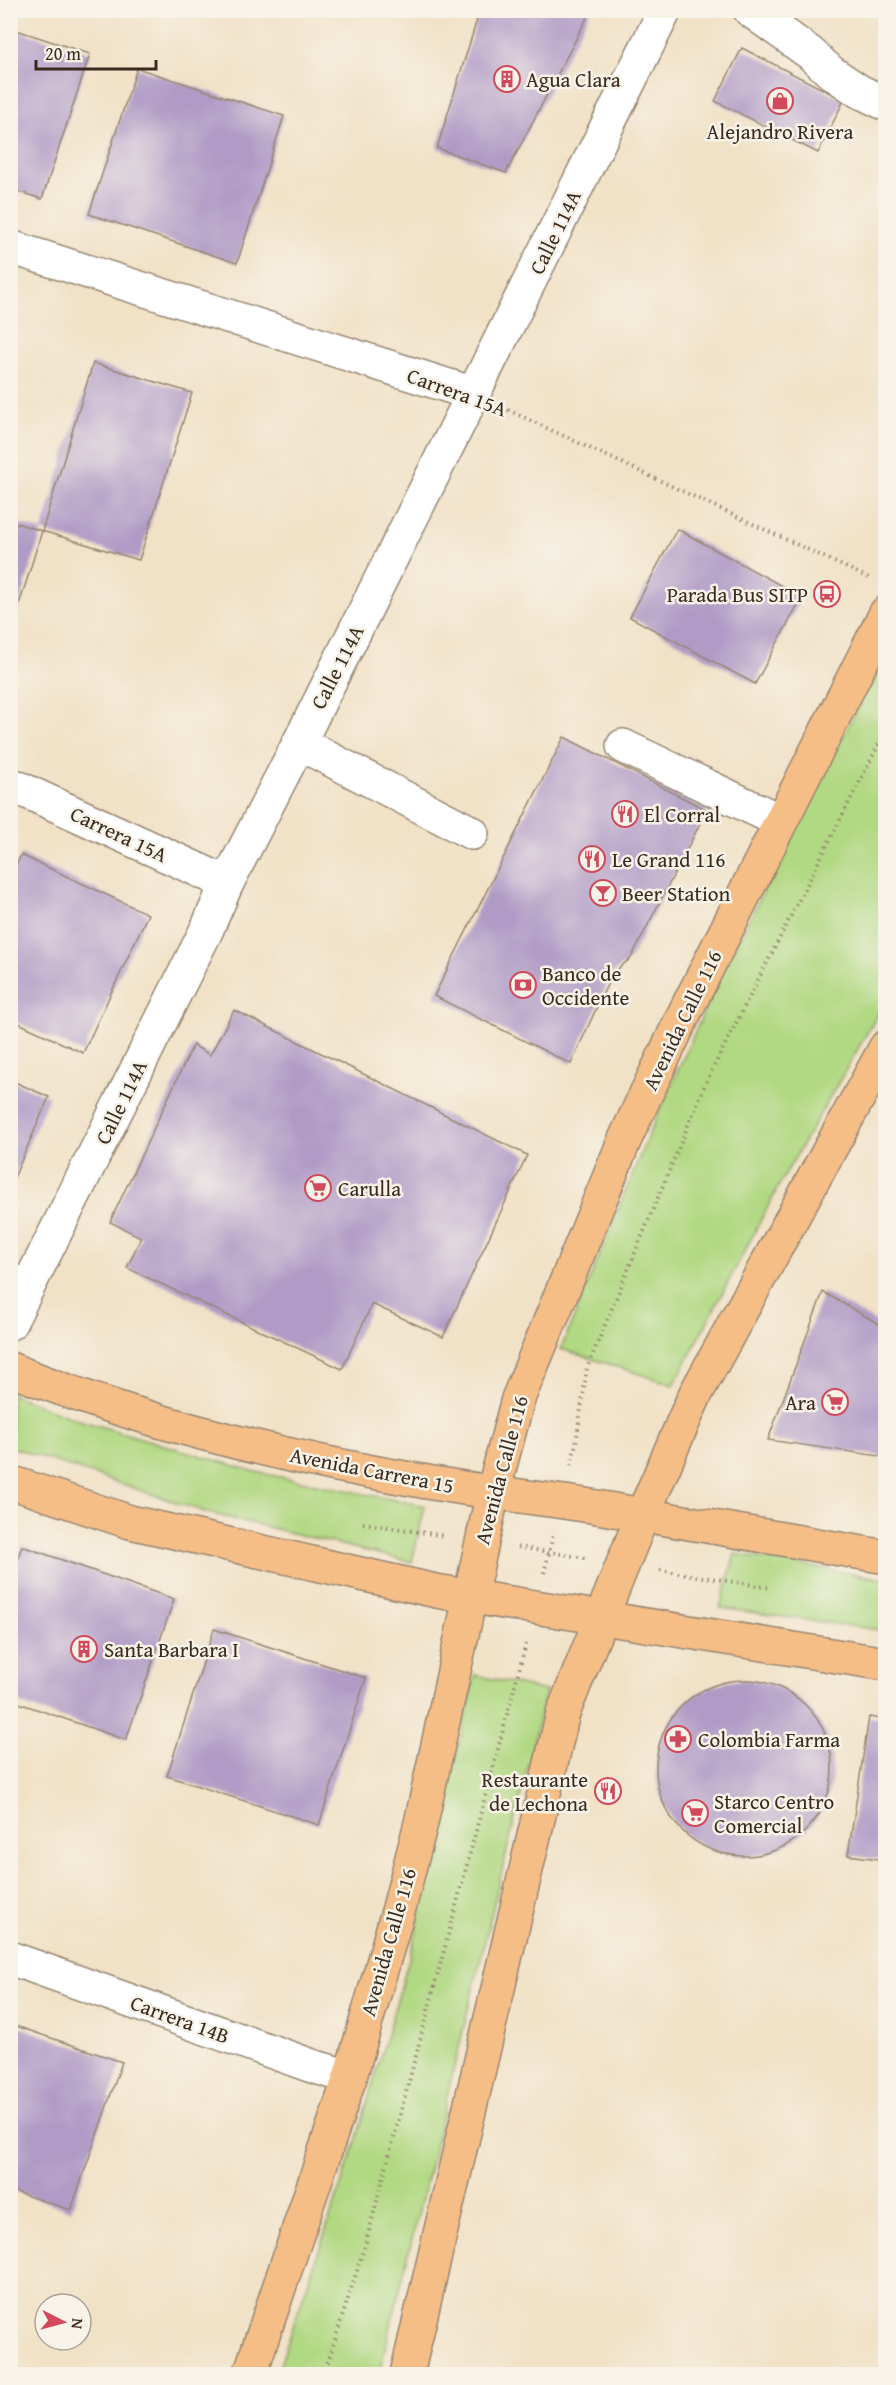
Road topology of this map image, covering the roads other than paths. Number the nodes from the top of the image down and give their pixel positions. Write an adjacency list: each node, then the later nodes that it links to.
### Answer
1 (665, 10): 5 (street, Calle 114A)
2 (750, 10): 3 (street)
3 (885, 104)
4 (10, 247): 5 (street, Carrera 15A)
5 (474, 394): 7 (street, Calle 114A)
6 (885, 613): 10 (main road, Avenida Calle 116)
7 (299, 743): 11 (street); 12 (street, Calle 114A)
8 (623, 746): 10 (street)
9 (10, 784): 12 (street, Carrera 15A)
10 (780, 821): 17 (main road, Avenida Calle 116)
11 (472, 833)
12 (227, 883): 14 (street, Calle 114A)
13 (885, 1047): 18 (main road)
14 (10, 1323)
15 (10, 1369): 17 (main road, Avenida Carrera 15)
16 (10, 1482): 20 (main road)
17 (493, 1492): 18 (main road, Avenida Carrera 15); 20 (main road, Avenida Calle 116)
18 (643, 1514): 19 (main road, Avenida Carrera 15); 21 (main road)
19 (885, 1557)
20 (470, 1596): 21 (main road); 24 (main road, Avenida Calle 116)
21 (601, 1618): 22 (main road); 26 (main road)
22 (885, 1664)
23 (10, 1959): 24 (street, Carrera 14B)
24 (350, 2077): 25 (main road, Avenida Calle 116)
25 (250, 2374)
26 (407, 2374)

